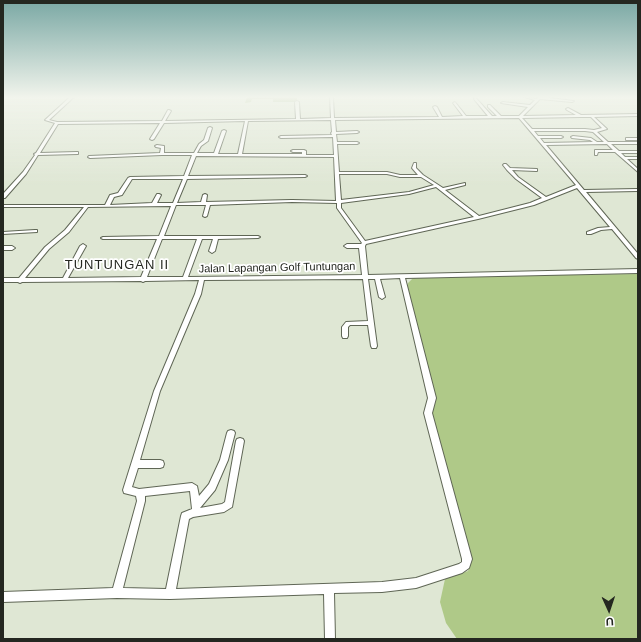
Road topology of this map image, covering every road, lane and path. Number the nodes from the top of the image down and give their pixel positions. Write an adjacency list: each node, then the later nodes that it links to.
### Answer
1 (54, 127): 31 (street)
2 (160, 127): 17 (street)
3 (246, 127): 36 (street)
4 (332, 127): 12 (street)
5 (528, 127): 8 (street)
6 (602, 127): 10 (street)
7 (210, 128): 33 (street)
8 (531, 130): 10 (street); 14 (street)
9 (224, 131): 34 (street)
10 (594, 131): 19 (street)
11 (357, 132): 12 (street)
12 (333, 135): 13 (street); 23 (street)
13 (281, 137)
14 (537, 137): 15 (street); 24 (street)
15 (561, 137)
16 (573, 137): 21 (street)
17 (152, 139)
18 (638, 139): 19 (street)
19 (607, 141): 21 (street); 22 (street); 28 (street)
20 (357, 143): 23 (street)
21 (596, 143): 24 (street)
22 (638, 143)
23 (335, 144): 38 (street)
24 (542, 144): 51 (street)
25 (157, 146): 32 (street)
26 (601, 148): 28 (street)
27 (293, 151): 37 (street)
28 (616, 151): 29 (street); 35 (street); 40 (street)
29 (638, 152)
30 (77, 153): 31 (street)
31 (36, 154): 57 (street)
32 (162, 154): 33 (street); 39 (street)
33 (195, 154): 34 (street); 48 (street)
34 (216, 154): 36 (street)
35 (596, 154)
36 (240, 155): 37 (street)
37 (304, 156): 38 (street)
38 (336, 156): 45 (street)
39 (90, 157)
40 (623, 158): 41 (street); 44 (street)
41 (638, 158)
42 (414, 164): 47 (street)
43 (536, 170): 58 (street)
44 (638, 171)
45 (338, 173): 47 (street); 59 (street)
46 (305, 176): 48 (street)
47 (422, 176): 50 (street)
48 (186, 177): 61 (street); 65 (street)
49 (464, 184): 52 (street)
50 (436, 186): 52 (street); 59 (street)
51 (578, 186): 54 (street); 58 (street)
52 (442, 189): 67 (street)
53 (638, 190): 54 (street)
54 (582, 191): 68 (street)
55 (159, 195): 60 (street)
56 (205, 195): 62 (street)
57 (3, 197)
58 (546, 199): 67 (street)
59 (338, 202): 62 (street); 77 (street)
60 (154, 204): 61 (street); 65 (street)
61 (176, 204): 62 (street); 76 (street)
62 (206, 204): 66 (street)
63 (3, 206): 64 (street)
64 (87, 206): 65 (street); 93 (street)
65 (107, 206)
66 (205, 216)
67 (478, 218): 77 (street)
68 (613, 228): 71 (street); 83 (street)
69 (35, 231): 70 (street)
70 (3, 233)
71 (589, 233)
72 (200, 237): 73 (street); 76 (street); 88 (street)
73 (216, 237): 74 (street); 82 (street)
74 (258, 237)
75 (103, 238): 76 (street)
76 (160, 238): 92 (street)
77 (363, 244): 79 (street); 86 (street, Jalan Lapangan Golf Tuntungan)
78 (83, 246): 91 (street)
79 (347, 246)
80 (3, 248): 81 (street)
81 (12, 248)
82 (212, 251)
83 (638, 257)
84 (638, 271): 85 (street)
85 (402, 276): 87 (street); 104 (street)
86 (366, 277): 87 (street); 89 (street, Jalan Lapangan Golf Tuntungan); 95 (street)
87 (378, 277): 94 (street)
88 (185, 279): 89 (street, Jalan Lapangan Golf Tuntungan); 92 (street, Jalan Lapangan Golf Tuntungan)
89 (202, 279): 100 (street)
90 (3, 280): 93 (street, Jalan Lapangan Golf Tuntungan)
91 (64, 280): 92 (street, Jalan Lapangan Golf Tuntungan); 93 (street, Jalan Lapangan Golf Tuntungan)
92 (143, 280)
93 (20, 281)
94 (382, 297)
95 (371, 323): 96 (street); 97 (street)
96 (345, 336)
97 (374, 346)
98 (231, 433): 103 (street)
99 (240, 441): 103 (street)
100 (135, 464): 101 (street); 102 (street)
101 (160, 464)
102 (139, 493): 103 (street); 105 (street)
103 (194, 510): 106 (street)
104 (329, 589): 106 (street); 108 (street)
105 (117, 593): 106 (street); 107 (street)
106 (170, 594)
107 (3, 597)
108 (330, 639)

